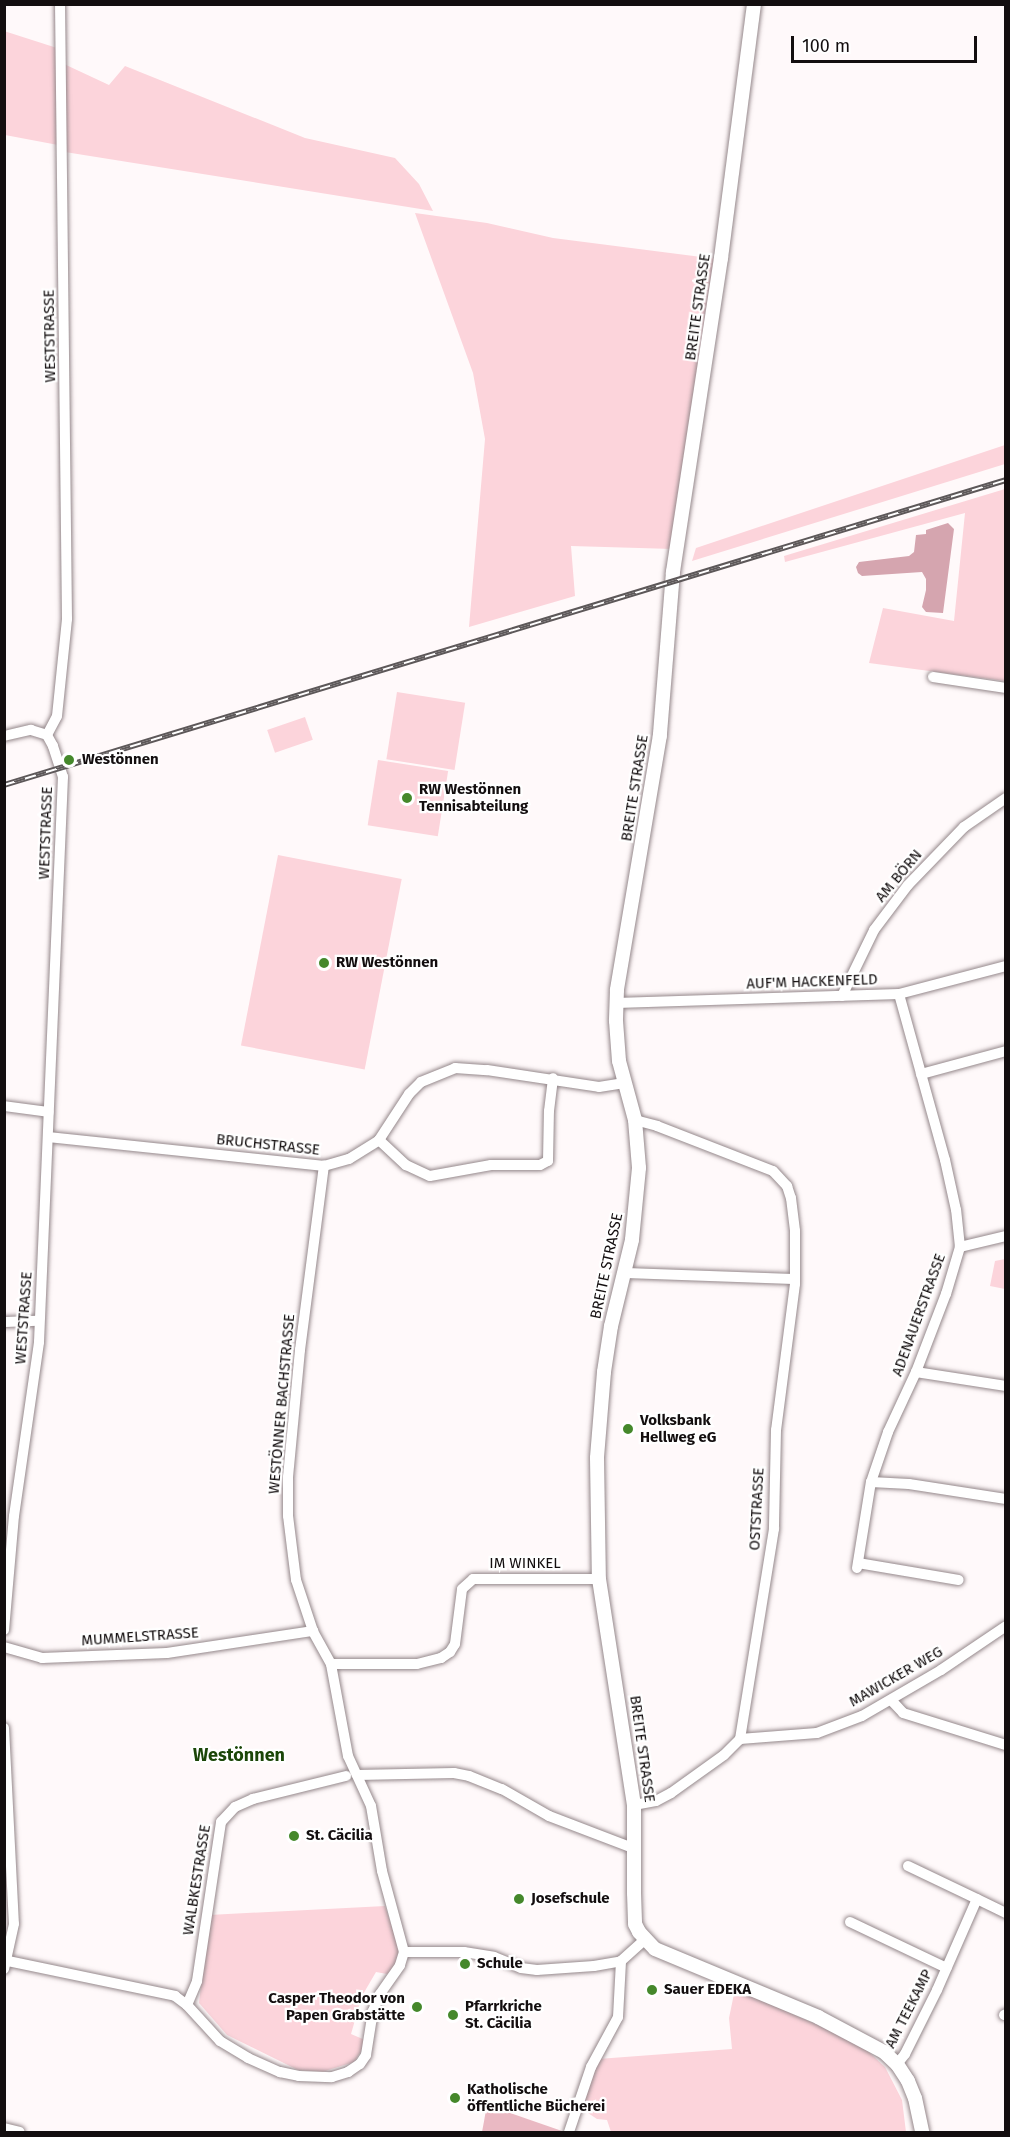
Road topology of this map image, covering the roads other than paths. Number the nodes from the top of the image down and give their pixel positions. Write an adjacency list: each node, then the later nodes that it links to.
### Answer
1 (60, 4): 5 (street, WESTSTRASSE)
2 (754, 4): 11 (street, BREITE STRASSE)
3 (933, 677): 4 (street)
4 (1005, 688)
5 (47, 735): 6 (street); 17 (street, WESTSTRASSE)
6 (4, 736)
7 (1005, 798): 10 (street, AM BÖRN)
8 (1005, 966): 9 (street, AUF'M HACKENFELD)
9 (899, 994): 10 (street, AUF'M HACKENFELD); 13 (street, ADENAUERSTRASSE)
10 (842, 996): 11 (street, AUF'M HACKENFELD)
11 (616, 1003): 15 (street, BREITE STRASSE)
12 (1005, 1050): 13 (street)
13 (921, 1074): 23 (street, ADENAUERSTRASSE)
14 (553, 1078): 15 (street, BRUCHSTRASSE); 20 (street, BRUCHSTRASSE); 20 (street)
15 (623, 1083): 18 (street, BREITE STRASSE)
16 (4, 1107): 17 (street)
17 (49, 1112): 19 (street, WESTSTRASSE)
18 (635, 1120): 24 (street, BREITE STRASSE); 25 (street, OSTSTRASSE)
19 (48, 1137): 21 (street, BRUCHSTRASSE); 26 (street, WESTSTRASSE)
20 (379, 1140): 21 (street, BRUCHSTRASSE)
21 (324, 1166): 37 (street, WESTÖNNER BACHSTRASSE)
22 (1005, 1236): 23 (street)
23 (960, 1247): 28 (street, ADENAUERSTRASSE)
24 (624, 1273): 25 (street); 32 (street, BREITE STRASSE)
25 (795, 1279): 42 (street, OSTSTRASSE)
26 (39, 1321): 27 (street); 34 (street, WESTSTRASSE)
27 (4, 1322)
28 (916, 1372): 29 (street); 30 (street, ADENAUERSTRASSE)
29 (1005, 1386)
30 (871, 1482): 31 (street); 33 (street, ADENAUERSTRASSE)
31 (1005, 1499)
32 (599, 1578): 39 (street, IM WINKEL); 45 (street, BREITE STRASSE)
33 (959, 1580)
34 (5, 1610): 36 (street, WESTSTRASSE)
35 (1005, 1626): 40 (street, MAWICKER WEG)
36 (4, 1630)
37 (313, 1631): 38 (street, MUMMELSTRASSE); 39 (street, WESTÖNNER BACHSTRASSE)
38 (4, 1647)
39 (331, 1664): 44 (street, WESTÖNNER BACHSTRASSE)
40 (892, 1701): 42 (street, MAWICKER WEG); 43 (street)
41 (4, 1728): 54 (street)
42 (740, 1739): 45 (street)
43 (1005, 1745)
44 (351, 1776): 46 (street, WALBKESTRASSE); 52 (street, WESTÖNNER BACHSTRASSE); 56 (street, WALBKESTRASSE)
45 (634, 1805): 46 (street, BREITE STRASSE)
46 (633, 1848): 51 (street, BREITE STRASSE)
47 (908, 1866): 48 (street)
48 (977, 1899): 49 (street); 55 (street, AM TEEKAMP)
49 (1005, 1913)
50 (850, 1922): 55 (street, AM TEEKAMP)
51 (644, 1940): 53 (street); 57 (street)
52 (404, 1952): 53 (street); 56 (street)
53 (621, 1960): 60 (street)
54 (6, 1965): 56 (street)
55 (947, 1968): 57 (street, AM TEEKAMP)
56 (187, 2005)
57 (897, 2064): 61 (street)
58 (4, 2128): 59 (street)
59 (20, 2133)
60 (569, 2133)
61 (922, 2133)

